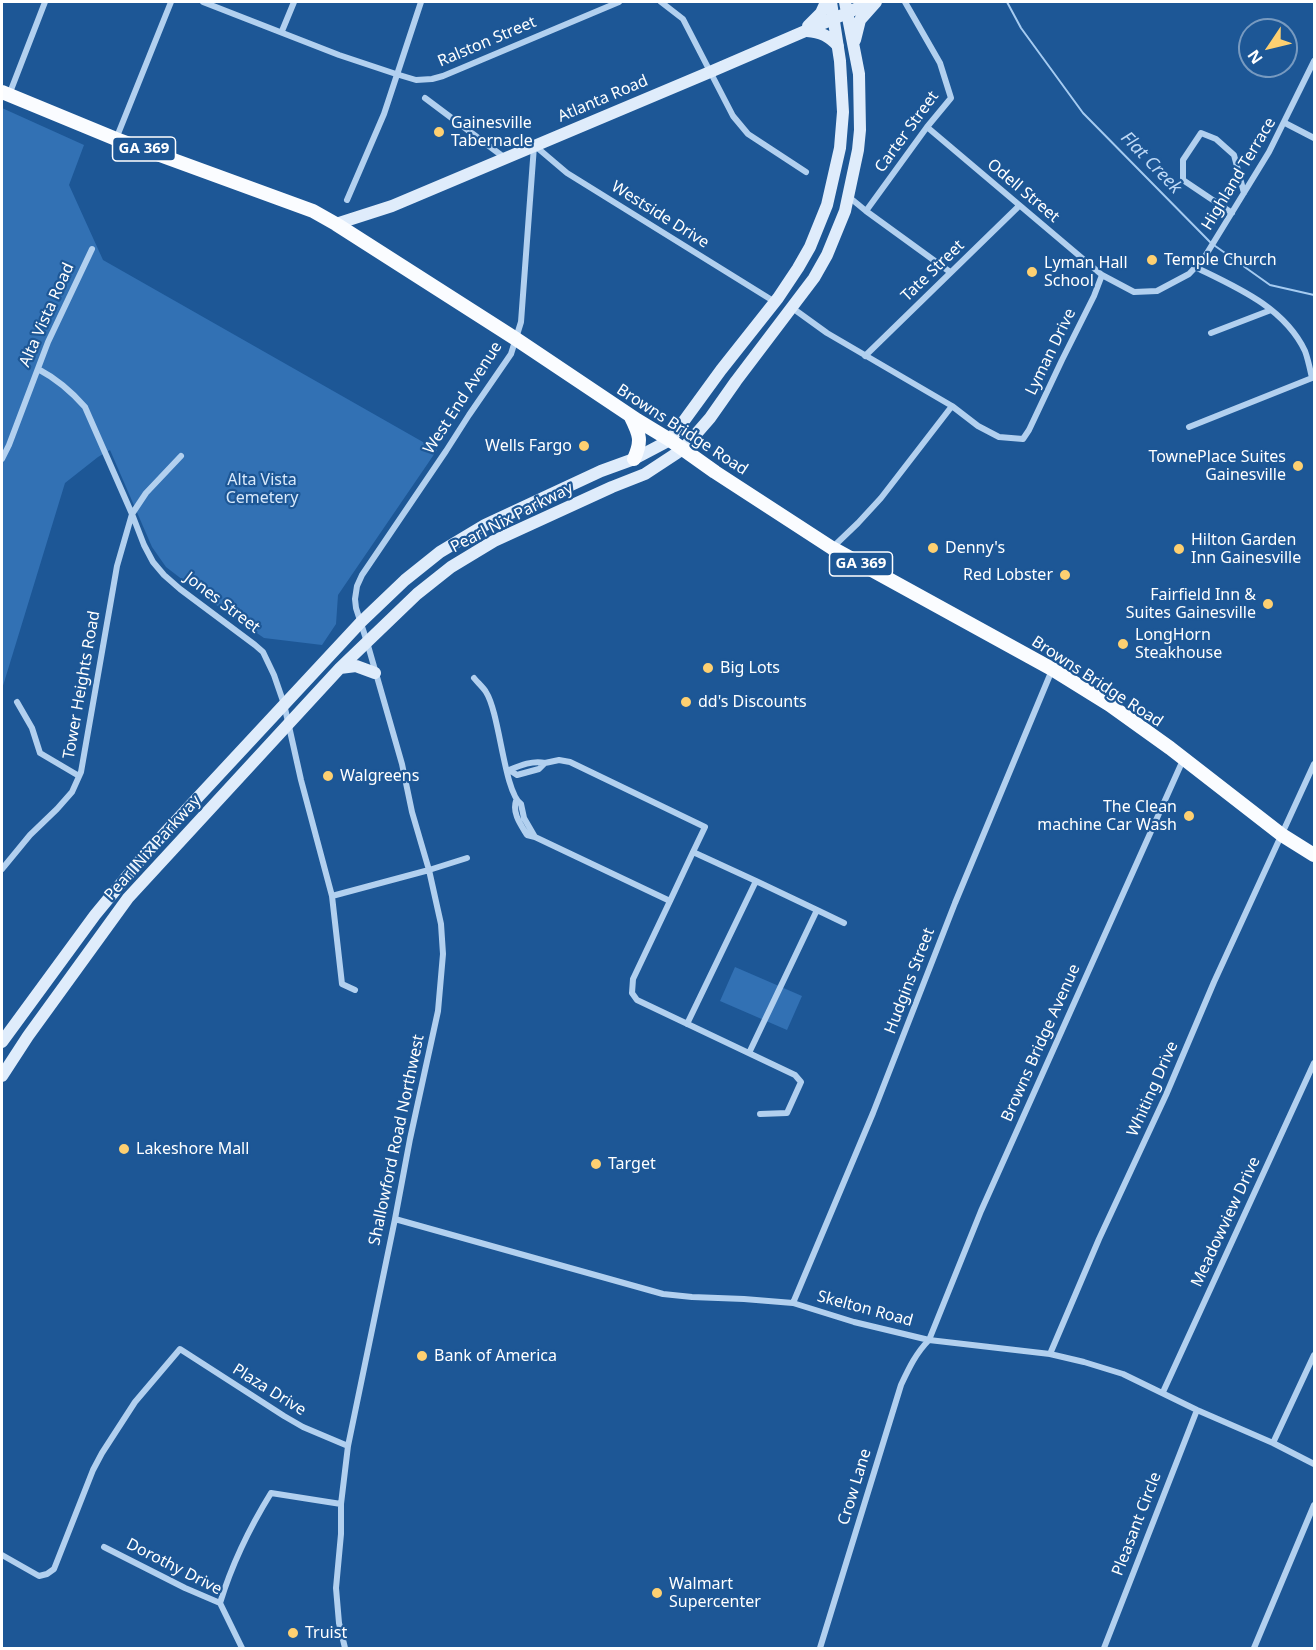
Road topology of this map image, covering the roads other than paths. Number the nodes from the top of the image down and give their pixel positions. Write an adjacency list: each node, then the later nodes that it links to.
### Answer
1 (45, 2): 22 (street)
2 (171, 2): 27 (street)
3 (203, 2): 16 (street, Ralston Street)
4 (294, 2): 16 (street)
5 (421, 2): 21 (street)
6 (619, 2): 21 (street, Ralston Street)
7 (661, 2): 20 (street)
8 (826, 2): 15 (main road)
9 (831, 2): 14 (main road, Pearl Nix Parkway)
10 (870, 2): 13 (main road, Atlanta Road)
11 (876, 2): 18 (main road)
12 (905, 2): 25 (street, Carter Street)
13 (846, 7): 14 (main road, Atlanta Road); 18 (main road, Pearl Nix Parkway)
14 (834, 18): 15 (main road, Atlanta Road); 17 (main road, Pearl Nix Parkway)
15 (803, 31): 17 (main road); 20 (main road, Atlanta Road)
16 (282, 32): 21 (street, Ralston Street)
17 (838, 46): 42 (main road, Pearl Nix Parkway)
18 (854, 47): 32 (main road, Pearl Nix Parkway)
19 (1314, 61): 24 (street, Highland Terrace)
20 (710, 72): 28 (main road, Atlanta Road); 30 (street)
21 (396, 74): 33 (street)
22 (5, 93): 27 (main road, Browns Bridge Road / GA 369)
23 (425, 98): 29 (street)
24 (1285, 123): 26 (street); 31 (street, Highland Terrace)
25 (927, 127): 34 (street, Odell Street); 35 (street, Carter Street)
26 (1314, 138)
27 (116, 139): 37 (main road, Browns Bridge Road / GA 369)
28 (534, 145): 29 (main road, Atlanta Road); 42 (street, Westside Drive); 46 (street, West End Avenue)
29 (503, 156): 37 (main road, Atlanta Road)
30 (806, 172)
31 (1244, 194): 36 (street, Highland Terrace); 36 (street)
32 (849, 197): 35 (street); 43 (main road, Pearl Nix Parkway)
33 (347, 200)
34 (1019, 206): 40 (street, Tate Street); 41 (street, Odell Street)
35 (866, 211): 40 (street)
36 (1232, 213): 39 (street, Highland Terrace)
37 (336, 224): 46 (main road, Browns Bridge Road / GA 369)
38 (92, 249): 48 (street, Alta Vista Road)
39 (1195, 267): 41 (street, Highland Terrace); 44 (street)
40 (950, 272): 47 (street, Tate Street)
41 (1102, 275): 50 (street, Lyman Drive)
42 (775, 302): 53 (main road, Pearl Nix Parkway)
43 (791, 308): 47 (street); 54 (main road, Pearl Nix Parkway)
44 (1270, 310): 45 (street); 49 (street)
45 (1212, 333)
46 (516, 339): 51 (main road, Browns Bridge Road / GA 369); 60 (street, West End Avenue)
47 (865, 356): 50 (street)
48 (38, 369): 56 (street, Alta Vista Road); 58 (street, Jones Street)
49 (1313, 378): 52 (street)
50 (952, 406): 59 (street)
51 (631, 417): 53 (main road, Browns Bridge Road / GA 369); 57 (main road)
52 (1189, 428)
53 (670, 440): 54 (main road, Browns Bridge Road / GA 369); 57 (main road, Pearl Nix Parkway)
54 (683, 449): 59 (main road, Browns Bridge Road / GA 369); 61 (main road, Pearl Nix Parkway)
55 (181, 456): 58 (street, Tower Heights Road)
56 (2, 459)
57 (634, 459): 60 (main road, Pearl Nix Parkway)
58 (132, 514): 67 (street, Jones Street); 75 (street, Tower Heights Road)
59 (832, 548): 63 (main road, Browns Bridge Road / GA 369)
60 (361, 622): 61 (street, West End Avenue); 67 (main road, Pearl Nix Parkway)
61 (367, 642): 62 (main road, Pearl Nix Parkway); 64 (street, Shallowford Road Northwest)
62 (340, 668): 64 (main road); 68 (main road, Pearl Nix Parkway)
63 (1052, 669): 69 (main road, Browns Bridge Road / GA 369); 95 (street, Hudgins Street)
64 (375, 673): 81 (street, Shallowford Road Northwest)
65 (474, 678): 73 (street)
66 (17, 702): 75 (street)
67 (284, 704): 68 (street, Jones Street); 89 (main road, Pearl Nix Parkway)
68 (289, 725): 83 (street, Jones Street); 92 (main road, Pearl Nix Parkway)
69 (1183, 759): 76 (main road, Browns Bridge Road / GA 369); 96 (street, Browns Bridge Avenue)
70 (526, 764): 71 (street); 73 (street); 74 (street)
71 (545, 764): 74 (street); 77 (street)
72 (1314, 764): 76 (street, Whiting Drive)
73 (509, 771): 74 (street); 84 (street)
74 (528, 772)
75 (79, 776): 80 (street, Tower Heights Road)
76 (1282, 835): 78 (main road, Browns Bridge Road / GA 369); 97 (street, Whiting Drive)
77 (693, 852): 82 (street); 84 (street)
78 (1314, 855)
79 (467, 858): 81 (street)
80 (2, 869)
81 (429, 870): 83 (street); 94 (street, Shallowford Road Northwest)
82 (756, 881): 85 (street); 88 (street)
83 (332, 896): 87 (street, Jones Street)
84 (670, 901): 88 (street)
85 (816, 910): 86 (street); 90 (street)
86 (844, 923)
87 (355, 990)
88 (687, 1024): 90 (street)
89 (2, 1042)
90 (749, 1053): 93 (street)
91 (1314, 1063): 99 (street, Meadowview Drive)
92 (2, 1076)
93 (760, 1114)
94 (395, 1219): 95 (street, Skelton Road); 102 (street, Shallowford Road Northwest)
95 (793, 1303): 96 (street, Skelton Road)
96 (929, 1340): 97 (street, Skelton Road); 111 (street, Crow Lane)
97 (1050, 1354): 99 (street, Skelton Road)
98 (1314, 1355): 101 (street)
99 (1163, 1392): 100 (street, Skelton Road)
100 (1197, 1410): 101 (street, Skelton Road); 112 (street, Pleasant Circle)
101 (1273, 1443): 103 (street, Skelton Road)
102 (348, 1446): 104 (street, Shallowford Road Northwest); 107 (street, Plaza Drive)
103 (1314, 1464)
104 (341, 1504): 108 (street); 110 (street, Shallowford Road Northwest)
105 (1314, 1504): 113 (street)
106 (104, 1547): 108 (street, Dorothy Drive)
107 (2, 1555)
108 (220, 1603): 109 (street, Dorothy Drive)
109 (242, 1648)
110 (345, 1648)
111 (820, 1648)
112 (1104, 1648)
113 (1254, 1648)

